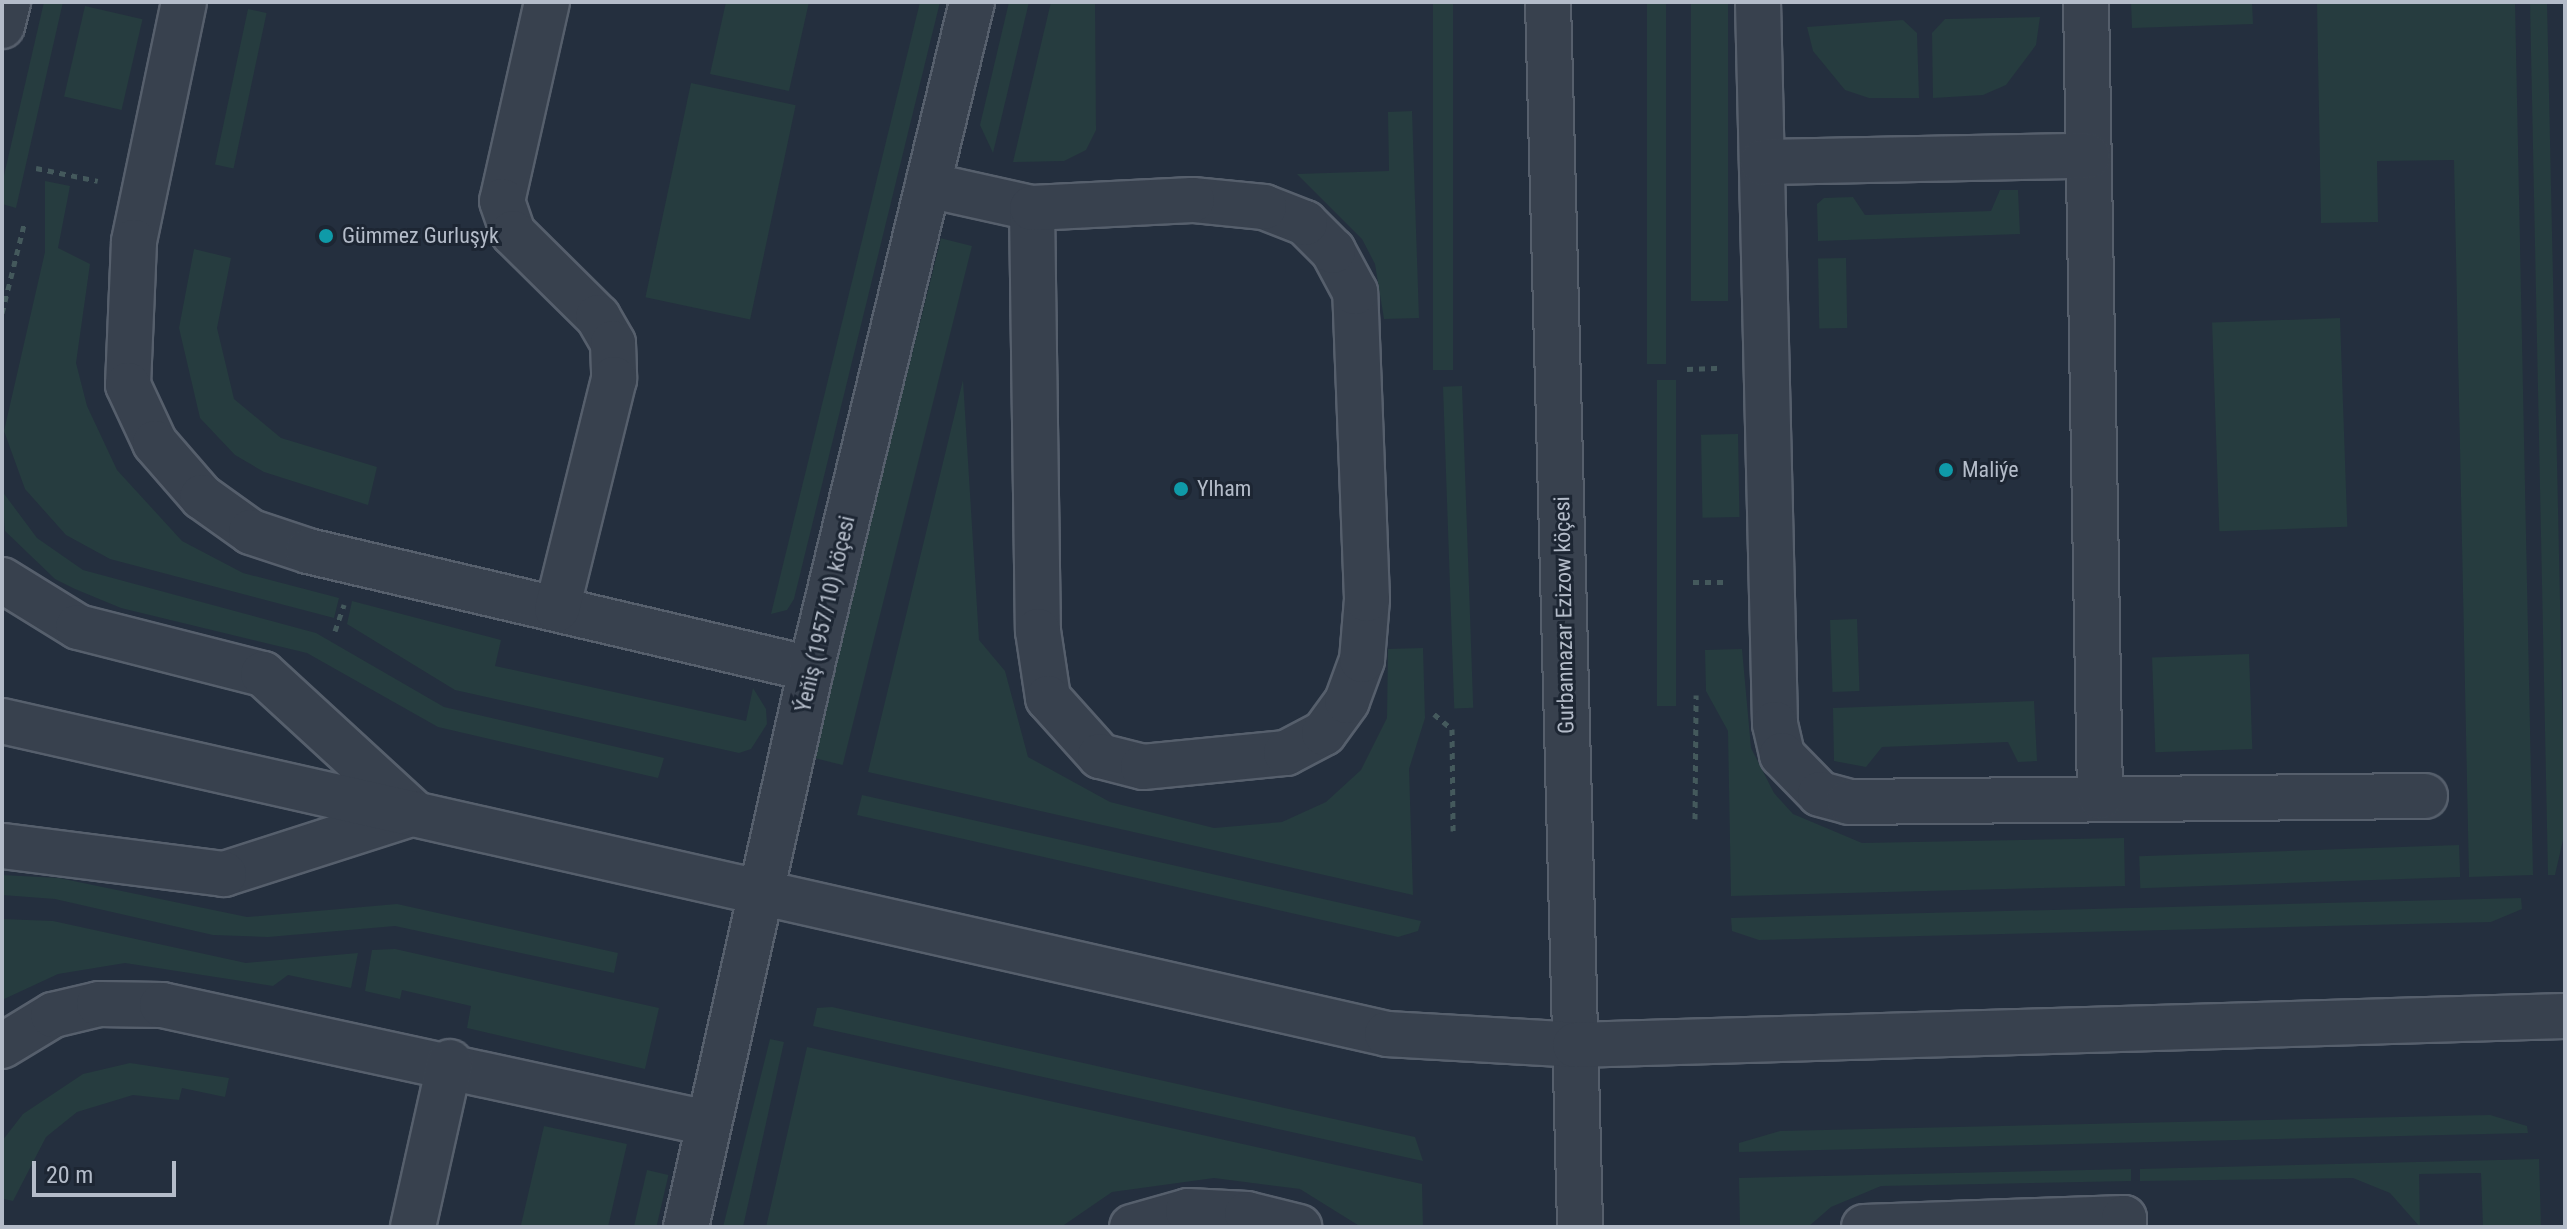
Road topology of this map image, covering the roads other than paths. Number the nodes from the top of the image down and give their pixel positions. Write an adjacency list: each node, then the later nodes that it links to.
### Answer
1 (8, 2): 8 (street)
2 (184, 2): 14 (street)
3 (547, 2): 14 (street)
4 (972, 2): 11 (street, Ýeňiş (1957/10) köçesi)
5 (1548, 2): 23 (street, Gurbannazar Ezizow köçesi)
6 (1758, 2): 10 (street)
7 (2086, 2): 9 (street)
8 (2, 26)
9 (2088, 156): 10 (street); 18 (street)
10 (1762, 162): 18 (street)
11 (928, 185): 12 (street); 15 (street, Ýeňiş (1957/10) köçesi)
12 (1032, 208): 12 (street)
13 (2, 580): 19 (street)
14 (557, 609): 15 (street)
15 (811, 669): 21 (street, Ýeňiş (1957/10) köçesi)
16 (2, 721): 19 (street)
17 (2425, 796): 18 (street)
18 (2100, 797)
19 (414, 813): 20 (street); 21 (street)
20 (2, 846)
21 (761, 893): 23 (street); 26 (street, Ýeňiş (1957/10) köçesi)
22 (2565, 1016): 23 (street)
23 (1575, 1045): 31 (street, Gurbannazar Ezizow köçesi)
24 (2, 1046): 25 (street)
25 (450, 1062): 26 (street); 27 (street)
26 (708, 1123): 28 (street, Ýeňiş (1957/10) köçesi)
27 (413, 1227)
28 (686, 1227)
29 (1132, 1227): 30 (street)
30 (1299, 1227)
31 (1580, 1227)
32 (1864, 1227): 33 (street)
33 (2124, 1227)

